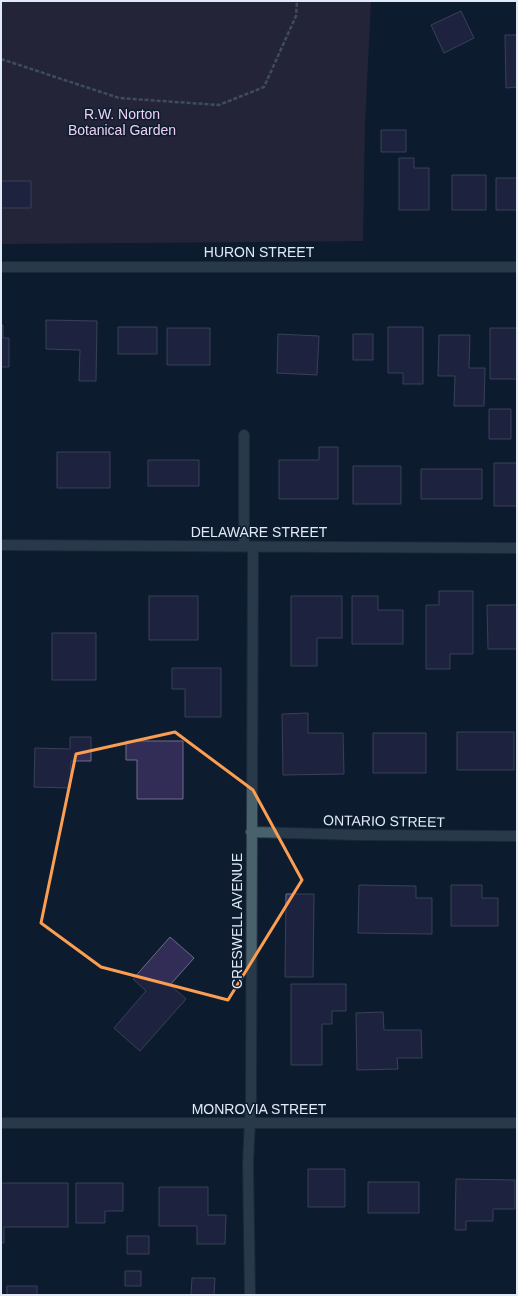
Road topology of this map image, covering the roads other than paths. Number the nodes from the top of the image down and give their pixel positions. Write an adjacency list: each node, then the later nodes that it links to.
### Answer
1 (1, 267): 2 (street, HURON STREET)
2 (517, 267)
3 (244, 435): 5 (street, CRESWELL AVENUE)
4 (1, 544): 5 (street, DELAWARE STREET)
5 (248, 547): 6 (street, DELAWARE STREET); 7 (street, CRESWELL AVENUE)
6 (517, 548)
7 (251, 832): 8 (street, ONTARIO STREET); 10 (street, CRESWELL AVENUE)
8 (517, 836)
9 (1, 1122): 10 (street, MONROVIA STREET)
10 (250, 1123): 11 (street, MONROVIA STREET); 12 (street, CRESWELL AVENUE)
11 (517, 1123)
12 (250, 1295)

